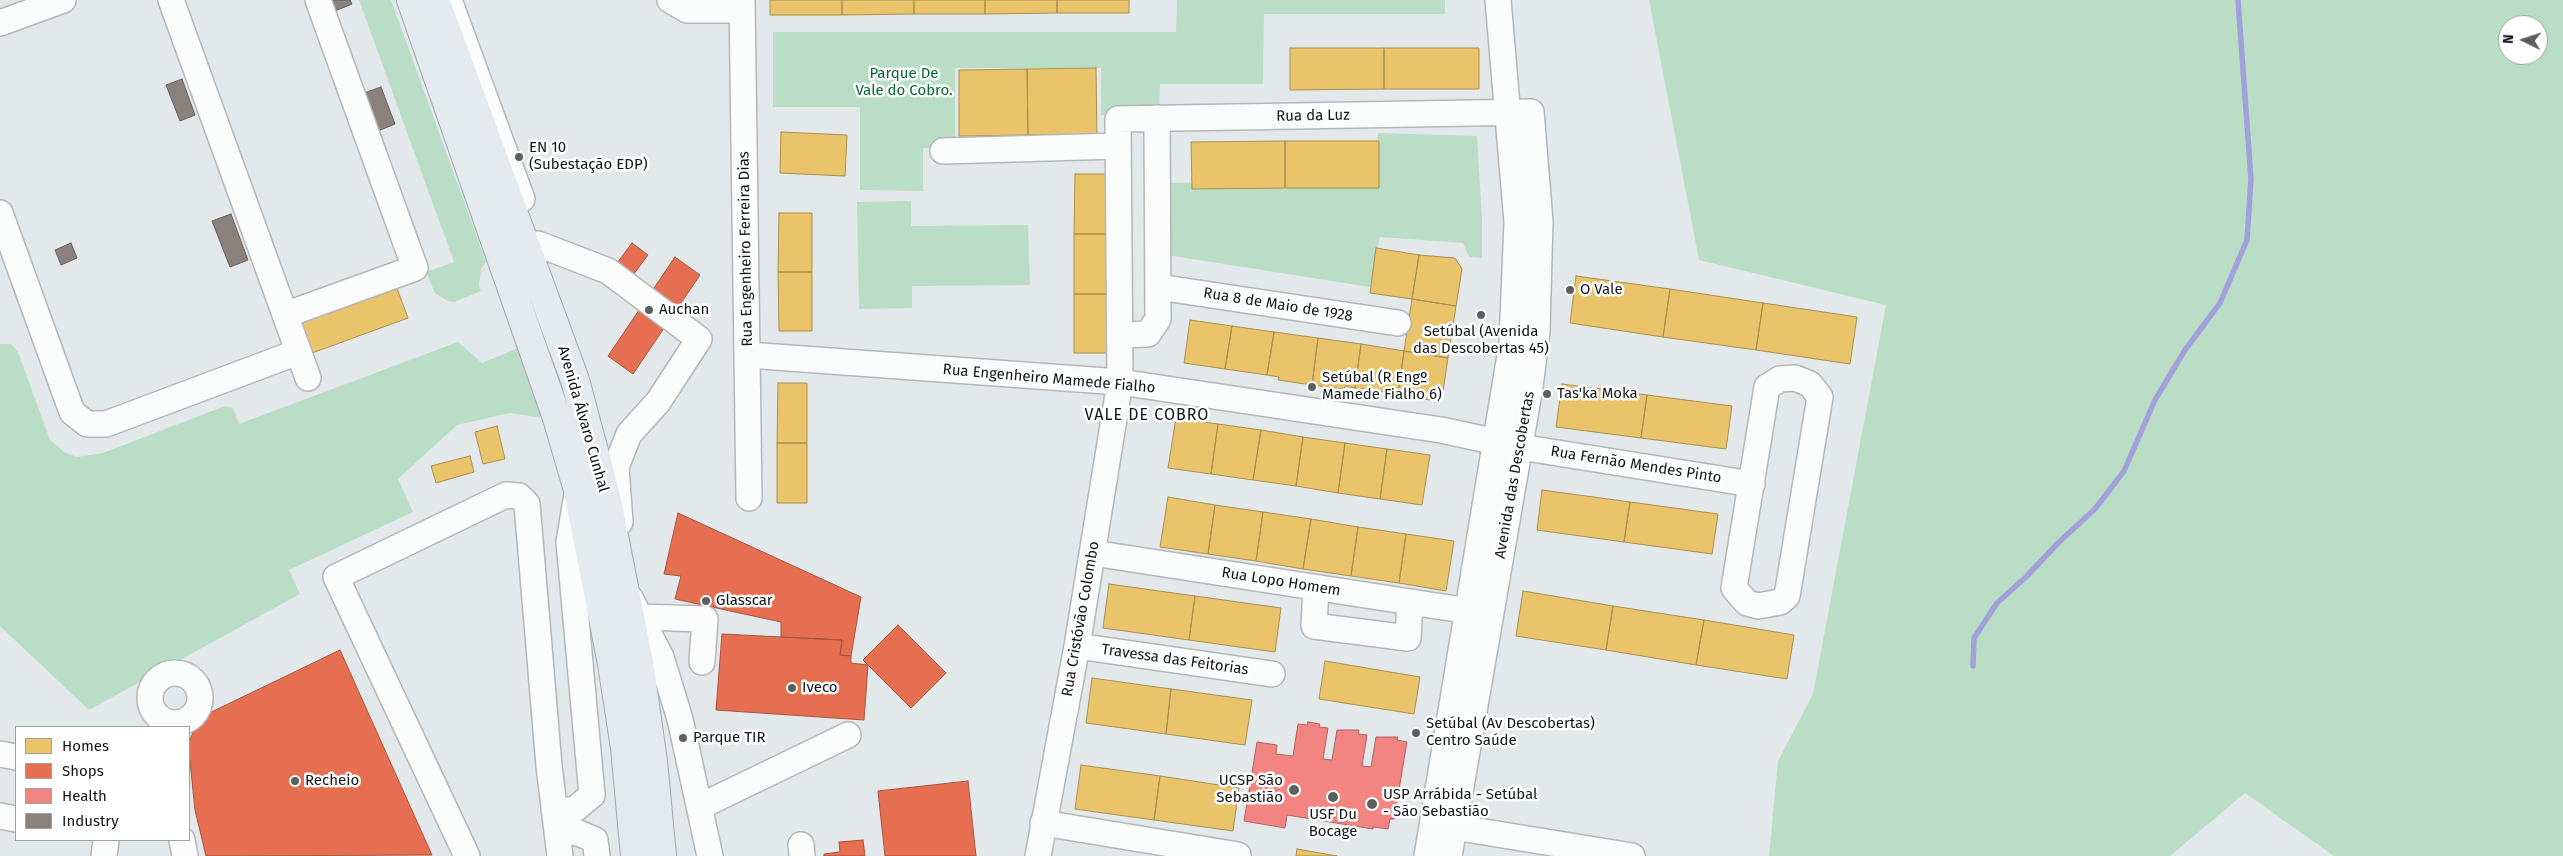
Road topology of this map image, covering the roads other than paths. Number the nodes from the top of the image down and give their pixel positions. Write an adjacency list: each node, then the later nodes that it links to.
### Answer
1 (64, 0): 10 (street)
2 (171, 0): 20 (street)
3 (318, 0): 20 (street)
4 (411, 0): 19 (main road, Avenida Álvaro Cunhal)
5 (435, 0): 18 (main road, Avenida Álvaro Cunhal)
6 (449, 0): 16 (street)
7 (670, 0): 9 (street)
8 (1498, 0): 11 (street, Avenida das Descobertas)
9 (742, 5): 24 (street, Rua Engenheiro Ferreira Dias)
10 (0, 23)
11 (1508, 113): 12 (street, Rua da Luz); 27 (street, Avenida das Descobertas)
12 (1157, 118): 13 (street, Rua da Luz); 17 (street)
13 (1118, 146): 14 (street); 22 (street)
14 (943, 151)
15 (0, 213): 23 (street)
16 (538, 244): 18 (street); 33 (street)
17 (1158, 287): 21 (street, Rua 8 de Maio de 1928); 22 (street)
18 (542, 288): 19 (street); 33 (main road, Avenida Álvaro Cunhal)
19 (516, 298): 29 (main road, Avenida Álvaro Cunhal)
20 (285, 315): 23 (street)
21 (1398, 323)
22 (1120, 335): 26 (street)
23 (298, 352): 25 (street)
24 (748, 355): 26 (street, Rua Engenheiro Mamede Fialho); 30 (street, Rua Engenheiro Ferreira Dias)
25 (308, 378)
26 (1120, 382): 27 (street, Rua Engenheiro Mamede Fialho); 31 (street, Rua Cristóvão Colombo)
27 (1508, 444): 28 (street, Rua Fernão Mendes Pinto); 35 (street, Avenida das Descobertas); 47 (street, Avenida das Descobertas)
28 (1752, 484): 28 (street)
29 (578, 490): 48 (street); 56 (main road, Avenida Álvaro Cunhal)
30 (749, 498)
31 (1093, 554): 32 (street, Rua Lopo Homem); 37 (street, Rua Cristóvão Colombo)
32 (1316, 588): 34 (street, Rua Lopo Homem); 34 (street)
33 (626, 590): 36 (street); 57 (main road, Avenida Álvaro Cunhal)
34 (1410, 602): 35 (street, Rua Lopo Homem)
35 (1469, 611): 60 (street, Avenida das Descobertas)
36 (641, 617): 38 (street); 43 (street)
37 (1077, 646): 39 (street, Travessa das Feitorias); 46 (street, Rua Cristóvão Colombo)
38 (702, 662)
39 (1272, 674)
40 (848, 735): 43 (street)
41 (0, 754): 42 (street)
42 (15, 757)
43 (701, 806): 58 (street)
44 (0, 816): 45 (street)
45 (15, 819)
46 (1043, 823): 51 (street); 59 (street, Rua Cristóvão Colombo)
47 (1454, 827): 61 (street, Avenida das Descobertas); 62 (street)
48 (557, 833): 54 (street); 55 (street)
49 (106, 841): 52 (street)
50 (182, 841): 53 (street)
51 (1238, 855)
52 (104, 856)
53 (185, 856)
54 (467, 856)
55 (597, 856)
56 (635, 856)
57 (662, 856)
58 (710, 856)
59 (1038, 856)
60 (1427, 856)
61 (1449, 856)
62 (1632, 856)

